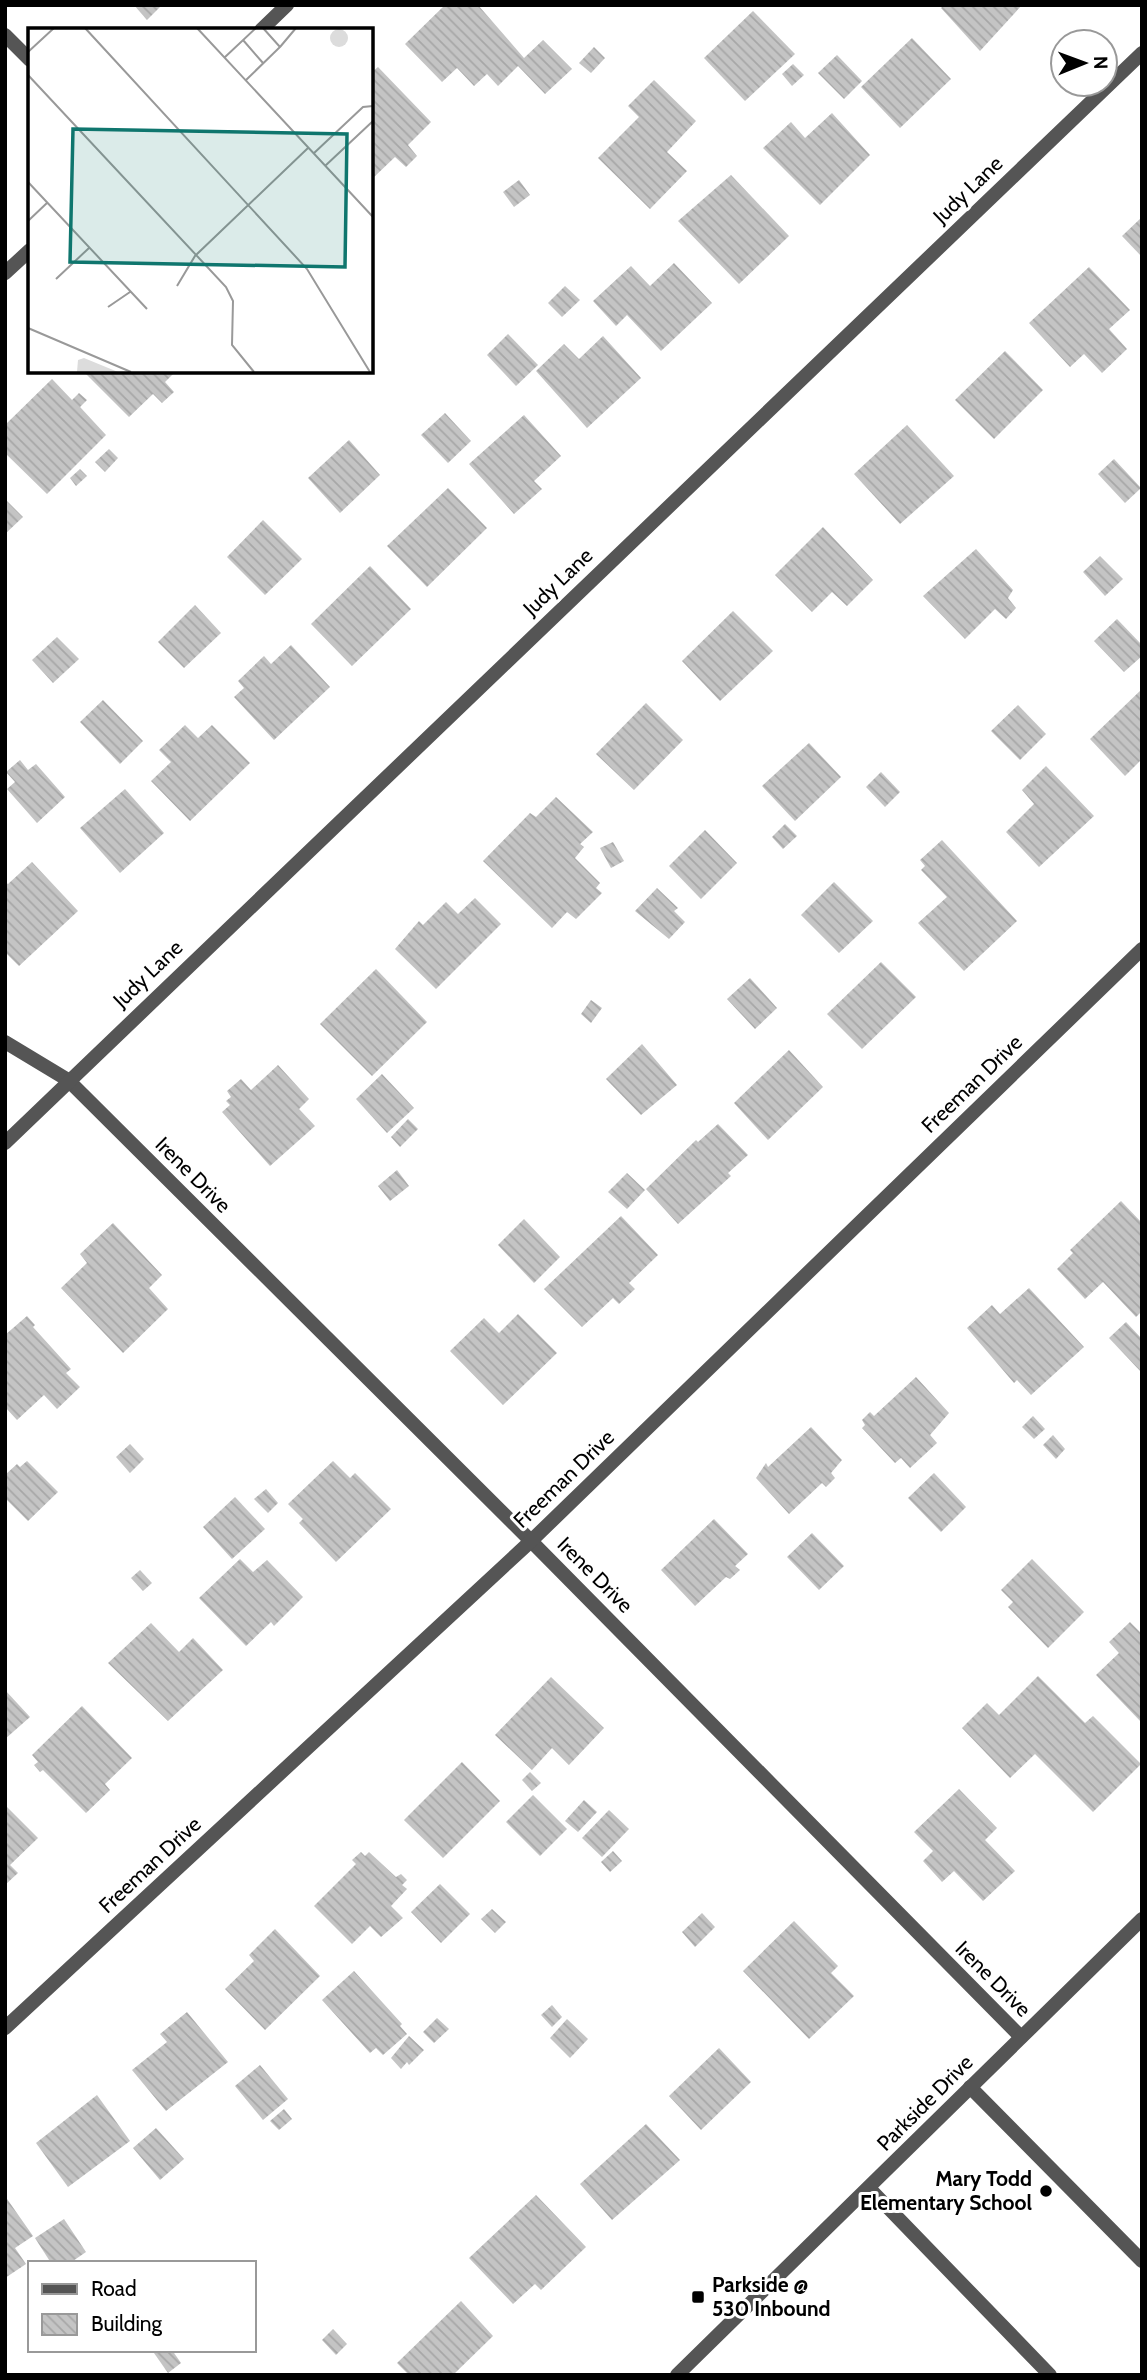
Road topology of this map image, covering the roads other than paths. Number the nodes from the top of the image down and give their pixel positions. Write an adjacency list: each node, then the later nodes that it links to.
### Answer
1 (287, 5): 2 (street)
2 (263, 28)
3 (5, 35): 5 (street)
4 (1142, 53): 10 (street, Judy Lane)
5 (28, 58)
6 (28, 252): 7 (street)
7 (5, 273)
8 (1142, 948): 12 (street, Freeman Drive)
9 (5, 1042): 10 (street, Irene Drive)
10 (68, 1080): 11 (street, Judy Lane); 12 (street, Irene Drive)
11 (5, 1143)
12 (531, 1541): 14 (street, Freeman Drive); 15 (street, Irene Drive)
13 (1142, 1919): 15 (street, Parkside Drive)
14 (5, 2028)
15 (1021, 2037): 16 (street, Parkside Drive)
16 (970, 2087): 17 (street, Parkside Drive); 18 (street)
17 (869, 2188): 19 (street, Parkside Drive); 20 (street)
18 (1142, 2261)
19 (677, 2375)
20 (1050, 2375)

